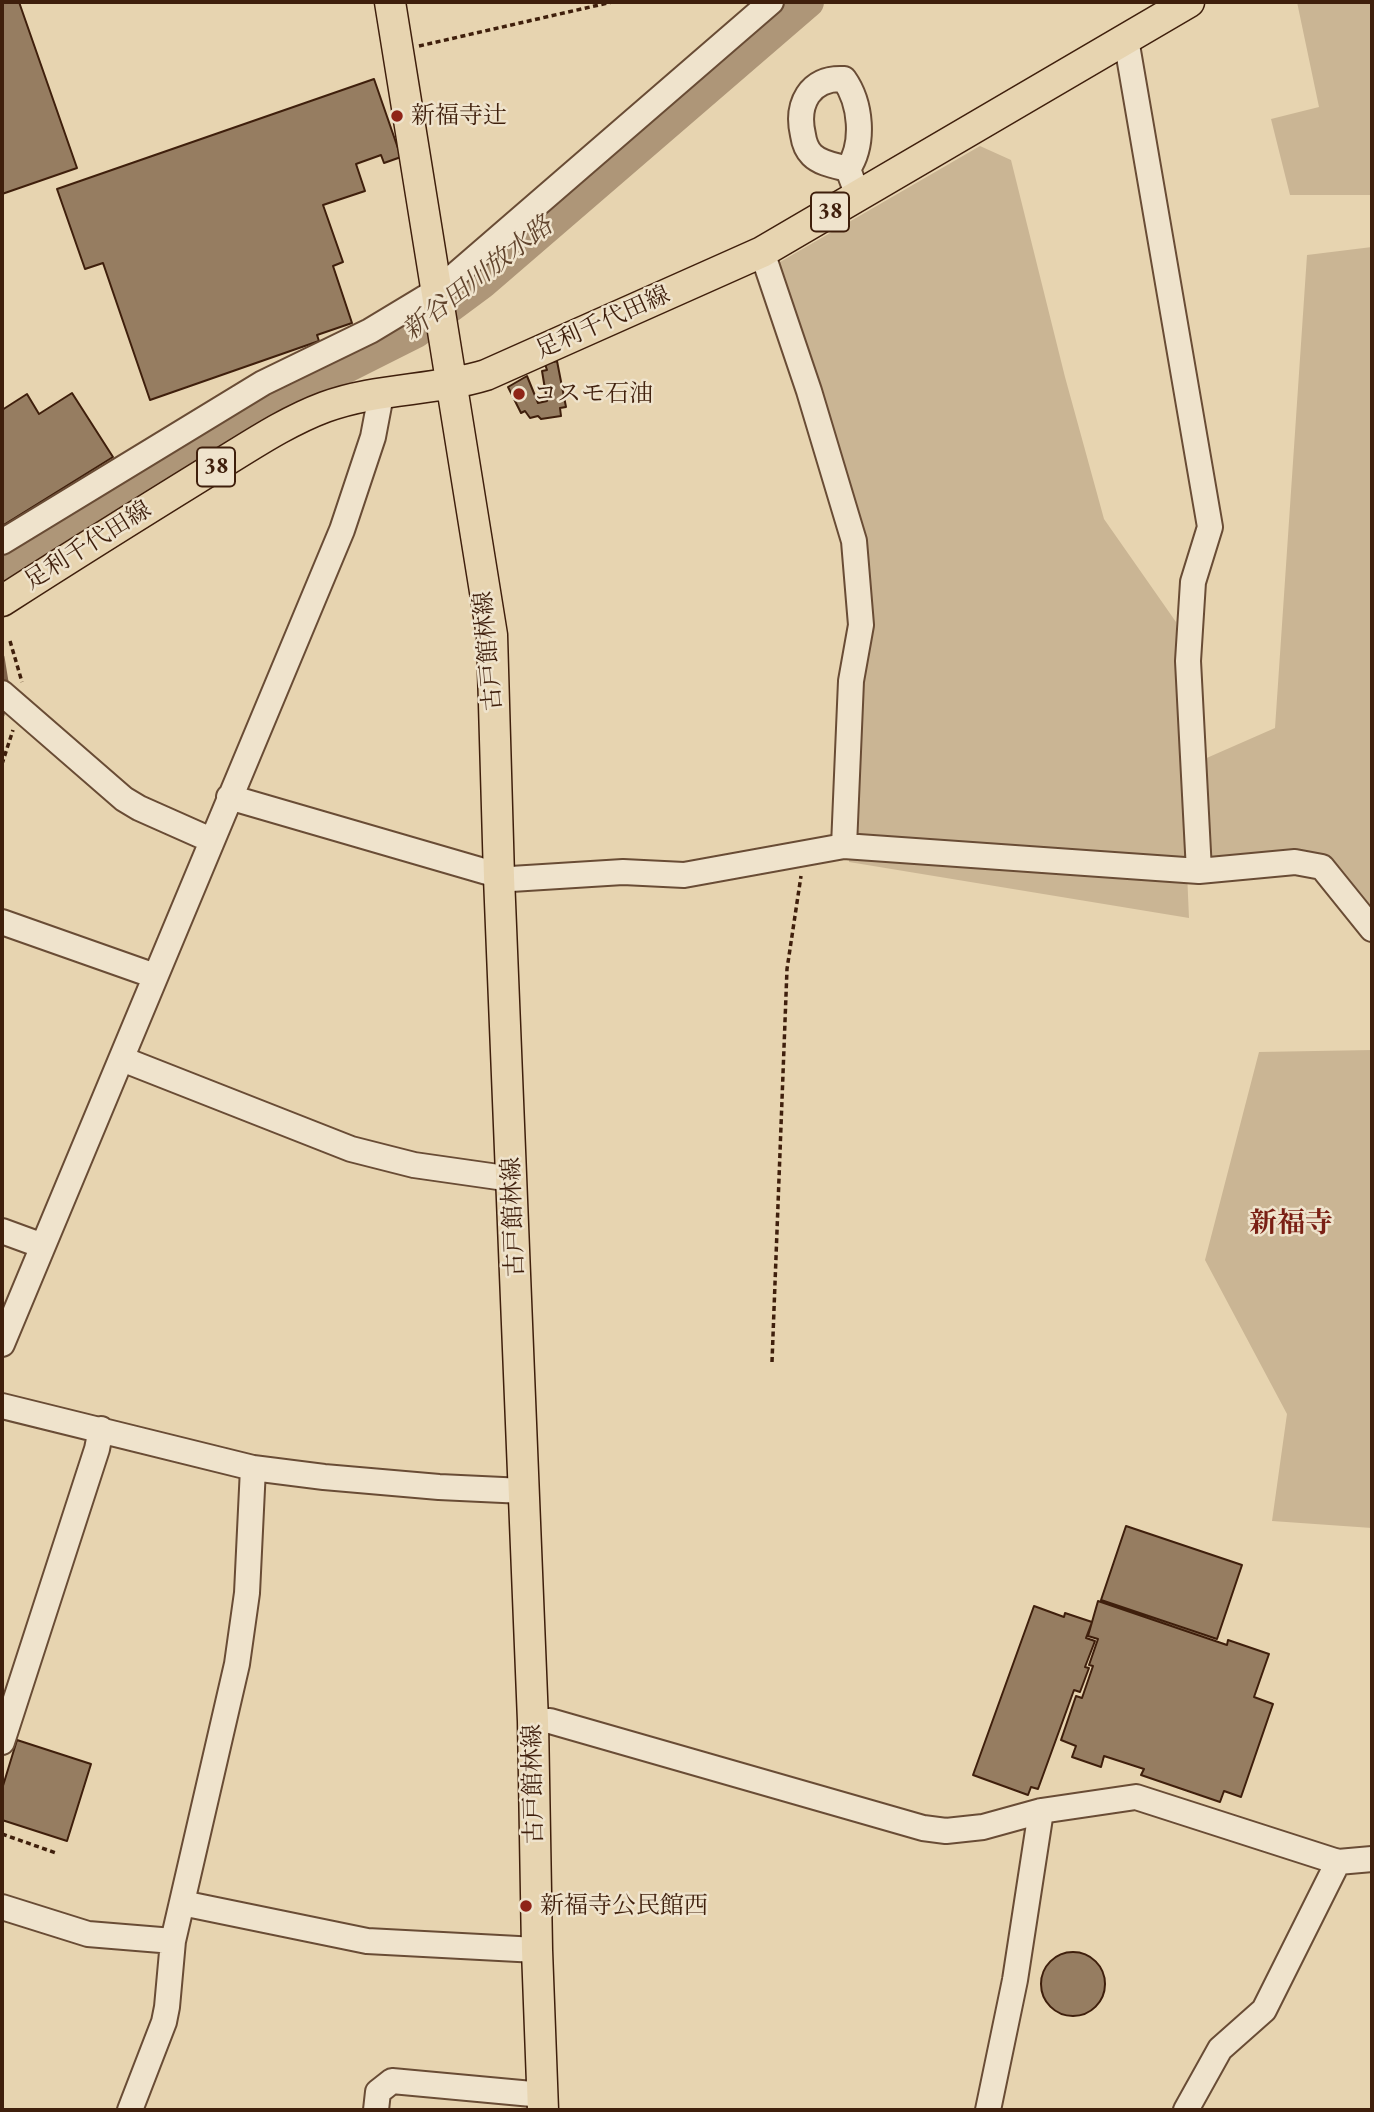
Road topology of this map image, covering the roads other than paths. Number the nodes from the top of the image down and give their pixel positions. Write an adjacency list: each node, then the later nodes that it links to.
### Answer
1 (390, 2): 7 (main road)
2 (771, 2): 7 (street)
3 (1189, 2): 4 (main road, 足利千代田線 / 38)
4 (1152, 12): 5 (main road, 足利千代田線 / 38)
5 (1126, 39): 6 (main road, 足利千代田線 / 38); 16 (street)
6 (762, 252): 8 (main road, 足利千代田線 / 38); 15 (street)
7 (438, 293): 8 (main road, 古戸館林線); 10 (street)
8 (452, 383): 9 (main road, 足利千代田線 / 38); 17 (main road, 古戸館林線)
9 (381, 395): 11 (main road, 足利千代田線 / 38); 13 (street)
10 (2, 542)
11 (2, 601)
12 (9, 699): 14 (street)
13 (229, 797): 14 (street); 17 (street)
14 (211, 840): 20 (street)
15 (844, 846): 16 (street); 17 (street)
16 (1199, 871): 19 (street)
17 (499, 877): 22 (main road, 古戸館林線)
18 (2, 922): 20 (street)
19 (1372, 929)
20 (155, 976): 21 (street)
21 (122, 1059): 22 (street); 24 (street)
22 (513, 1179): 29 (main road, 古戸館林線)
23 (2, 1231): 24 (street)
24 (43, 1246): 25 (street)
25 (2, 1344)
26 (2, 1406): 27 (street)
27 (101, 1429): 28 (street); 31 (street)
28 (253, 1468): 29 (street); 35 (street)
29 (524, 1491): 30 (main road, 古戸館林線)
30 (533, 1721): 32 (street); 38 (main road, 古戸館林線)
31 (2, 1742)
32 (1041, 1811): 34 (street); 42 (street)
33 (1372, 1859): 34 (street)
34 (1338, 1862): 43 (street)
35 (182, 1903): 37 (street); 38 (street)
36 (2, 1907): 37 (street)
37 (173, 1941): 40 (street)
38 (537, 1950): 39 (main road, 古戸館林線)
39 (543, 2103): 41 (street)
40 (130, 2110)
41 (376, 2110)
42 (988, 2110)
43 (1186, 2110)

